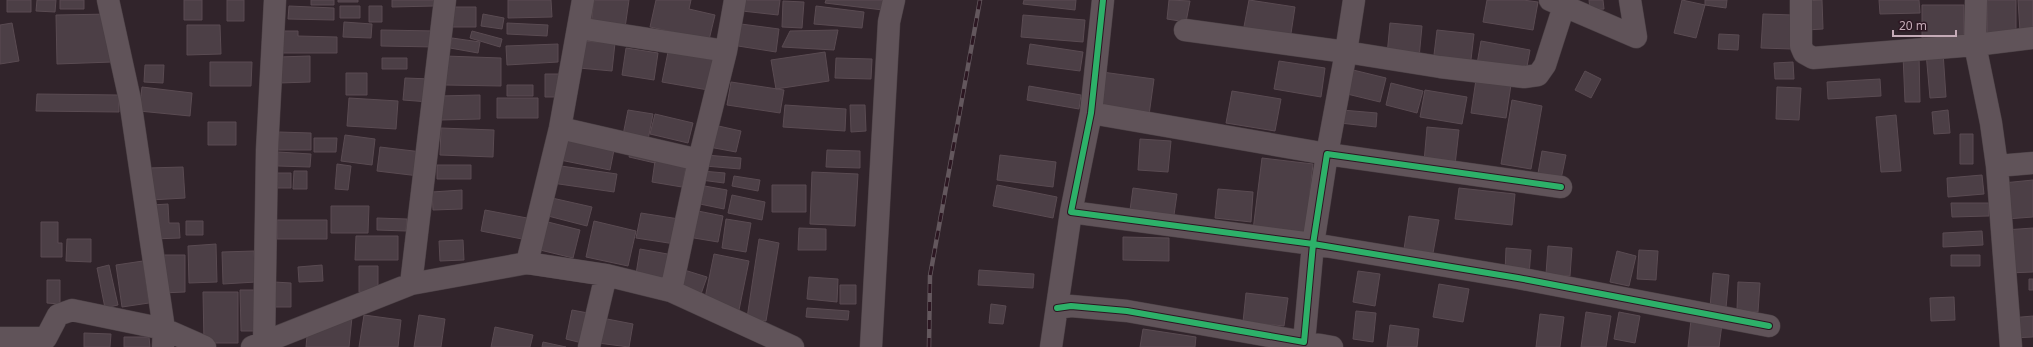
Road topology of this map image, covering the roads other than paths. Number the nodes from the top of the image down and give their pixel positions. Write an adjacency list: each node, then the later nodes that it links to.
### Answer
1 (108, 0): 35 (street)
2 (275, 0): 39 (street)
3 (445, 0): 30 (street)
4 (583, 0): 13 (street)
5 (735, 0): 17 (street)
6 (894, 0): 43 (street)
7 (1103, 0): 19 (street)
8 (1354, 0): 18 (street)
9 (1630, 0): 12 (street)
10 (1801, 0): 16 (street)
11 (1976, 0): 16 (street)
12 (1557, 3): 18 (street)
13 (578, 28): 17 (street); 20 (street)
14 (1185, 30): 18 (street)
15 (2033, 38): 16 (street)
16 (1975, 45): 24 (street)
17 (726, 51): 22 (street)
18 (1346, 52): 21 (street)
19 (1091, 113): 21 (street); 26 (street)
20 (560, 128): 22 (street); 28 (street)
21 (1327, 154): 25 (street); 27 (street)
22 (699, 160): 31 (street)
23 (2033, 163): 24 (street)
24 (1997, 166): 46 (street)
25 (1561, 187)
26 (1071, 212): 27 (street); 32 (street)
27 (1313, 244): 33 (street); 38 (street)
28 (527, 263): 29 (street); 30 (street)
29 (606, 274): 31 (street); 41 (street)
30 (411, 284): 36 (street)
31 (671, 291): 42 (street)
32 (1057, 308): 38 (street); 44 (street)
33 (1769, 326)
34 (0, 338): 37 (street)
35 (163, 338): 37 (street); 40 (street)
36 (295, 338): 39 (street)
37 (46, 342)
38 (1304, 342): 45 (street)
39 (258, 345)
40 (205, 347)
41 (589, 347)
42 (793, 347)
43 (871, 347)
44 (1051, 347)
45 (1332, 347)
46 (2011, 347)

